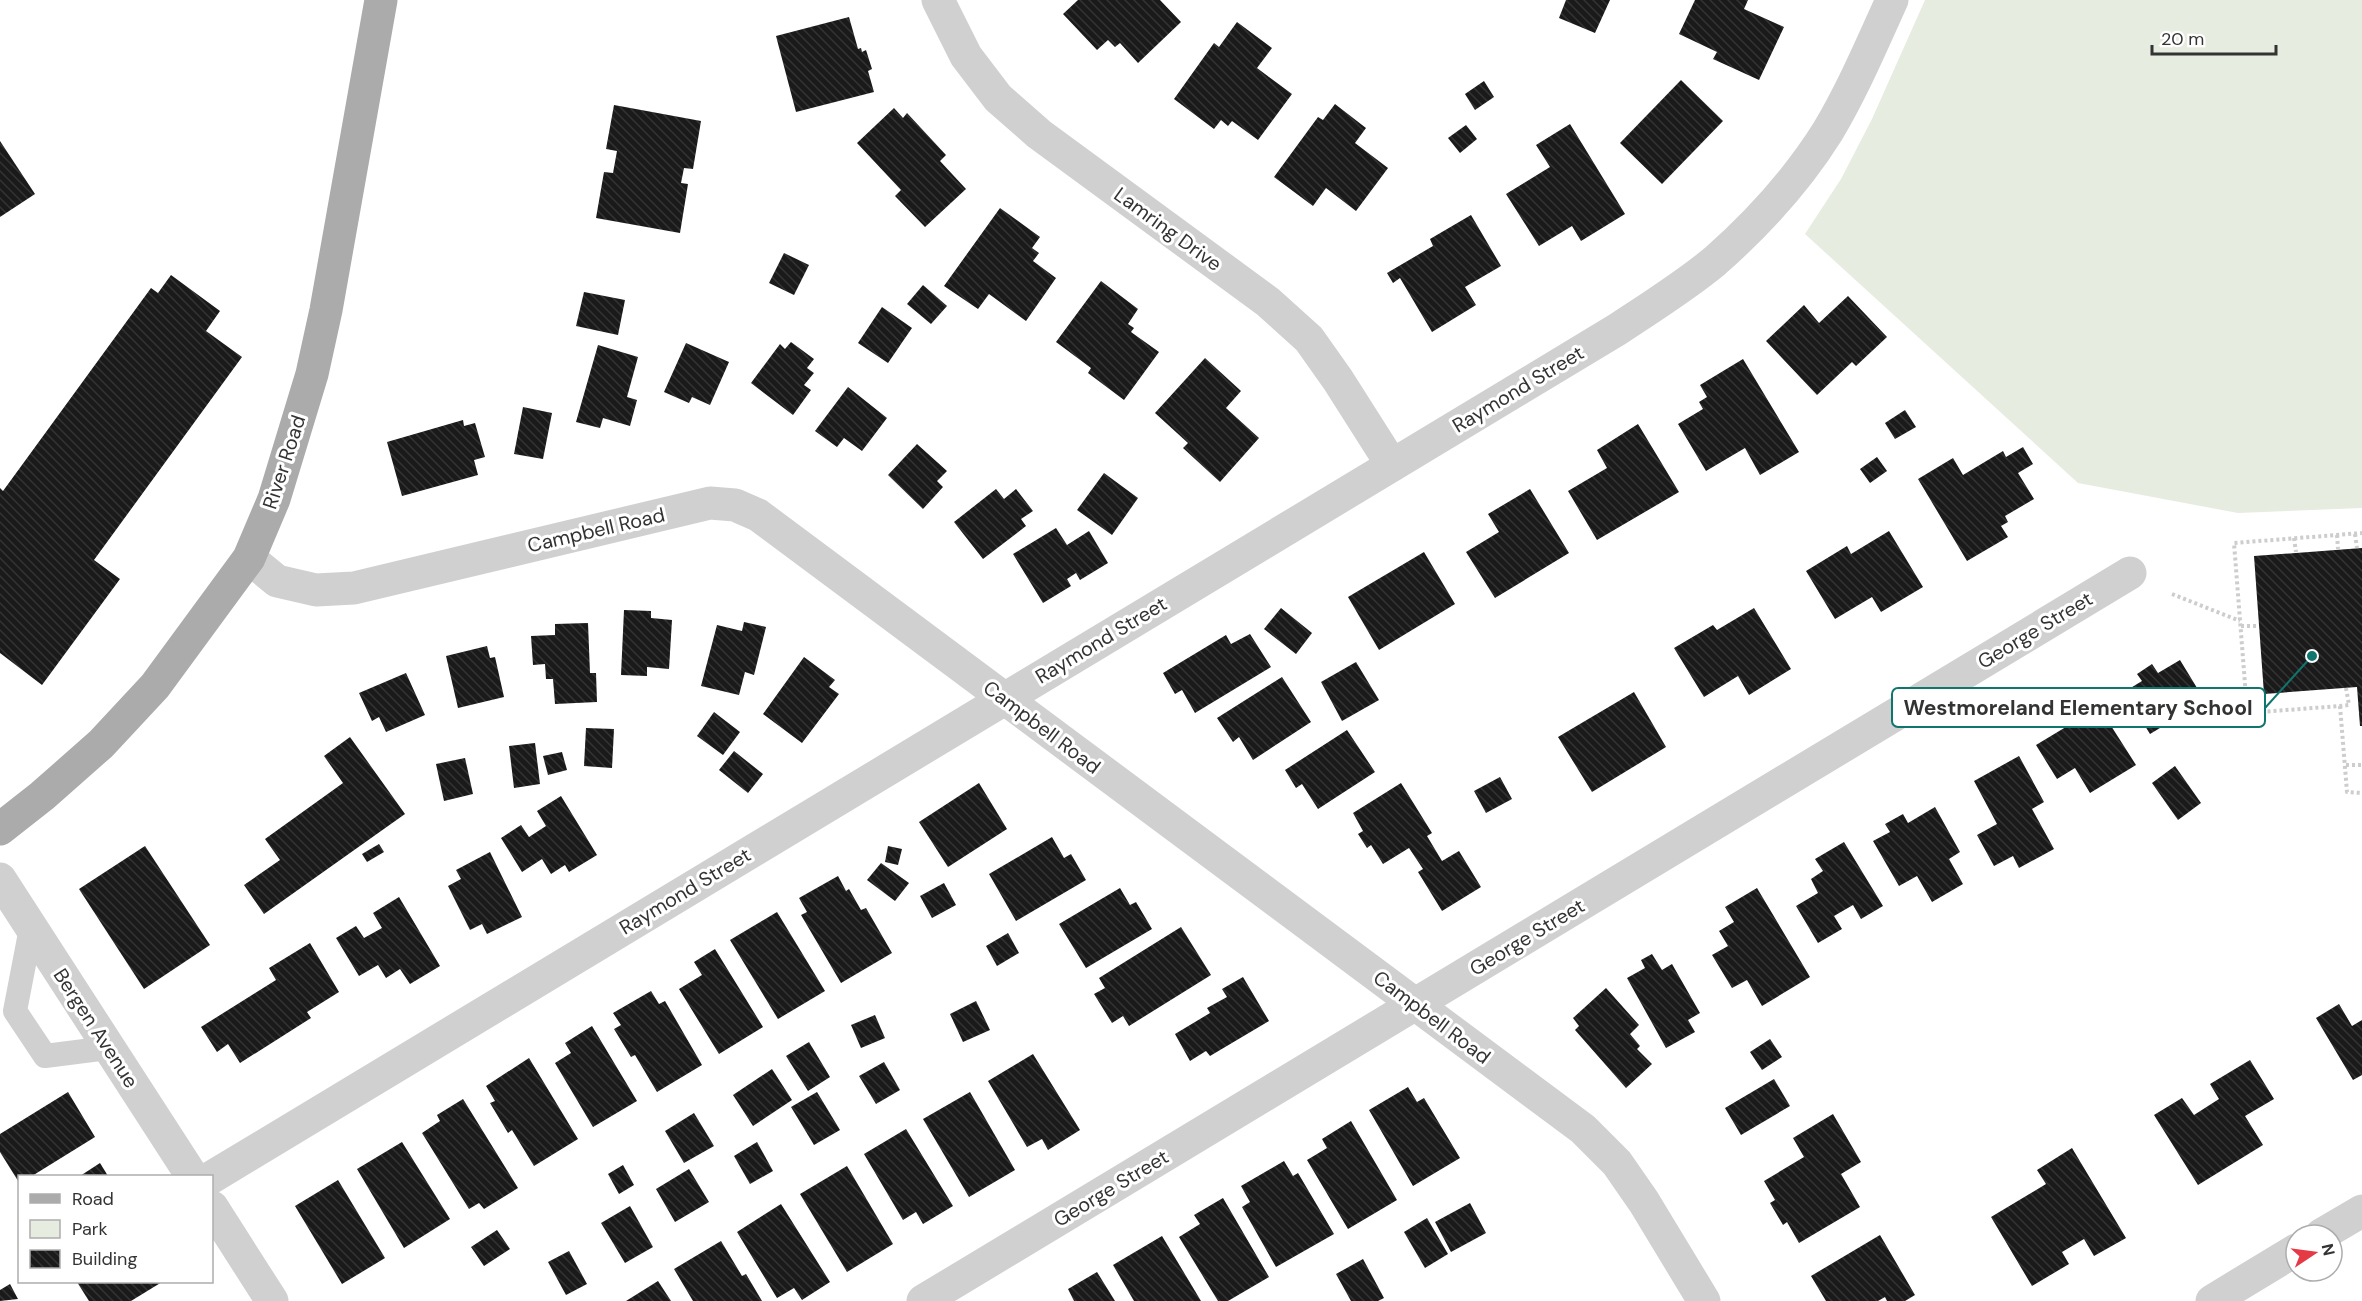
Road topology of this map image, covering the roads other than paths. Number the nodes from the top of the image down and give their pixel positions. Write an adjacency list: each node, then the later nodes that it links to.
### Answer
1 (381, 0): 5 (main road, River Road)
2 (938, 0): 4 (street, Lamring Drive)
3 (1892, 0): 4 (street, Raymond Street)
4 (1392, 465): 7 (street, Raymond Street)
5 (249, 558): 7 (street, Campbell Road); 8 (main road, River Road)
6 (2130, 573): 11 (street, George Street)
7 (1004, 698): 11 (street, Campbell Road); 14 (street, Raymond Street)
8 (0, 829)
9 (0, 879): 10 (street, Bergen Avenue)
10 (31, 928): 12 (street, Bergen Avenue); 12 (lane)
11 (1416, 1004): 20 (street, George Street); 21 (street, Campbell Road)
12 (108, 1048): 13 (street, Bergen Avenue)
13 (191, 1175)
14 (213, 1176)
15 (213, 1209): 19 (street)
16 (2362, 1210): 17 (street)
17 (2341, 1223)
18 (2284, 1257): 22 (street)
19 (272, 1301)
20 (923, 1301)
21 (1704, 1301)
22 (2212, 1301)

